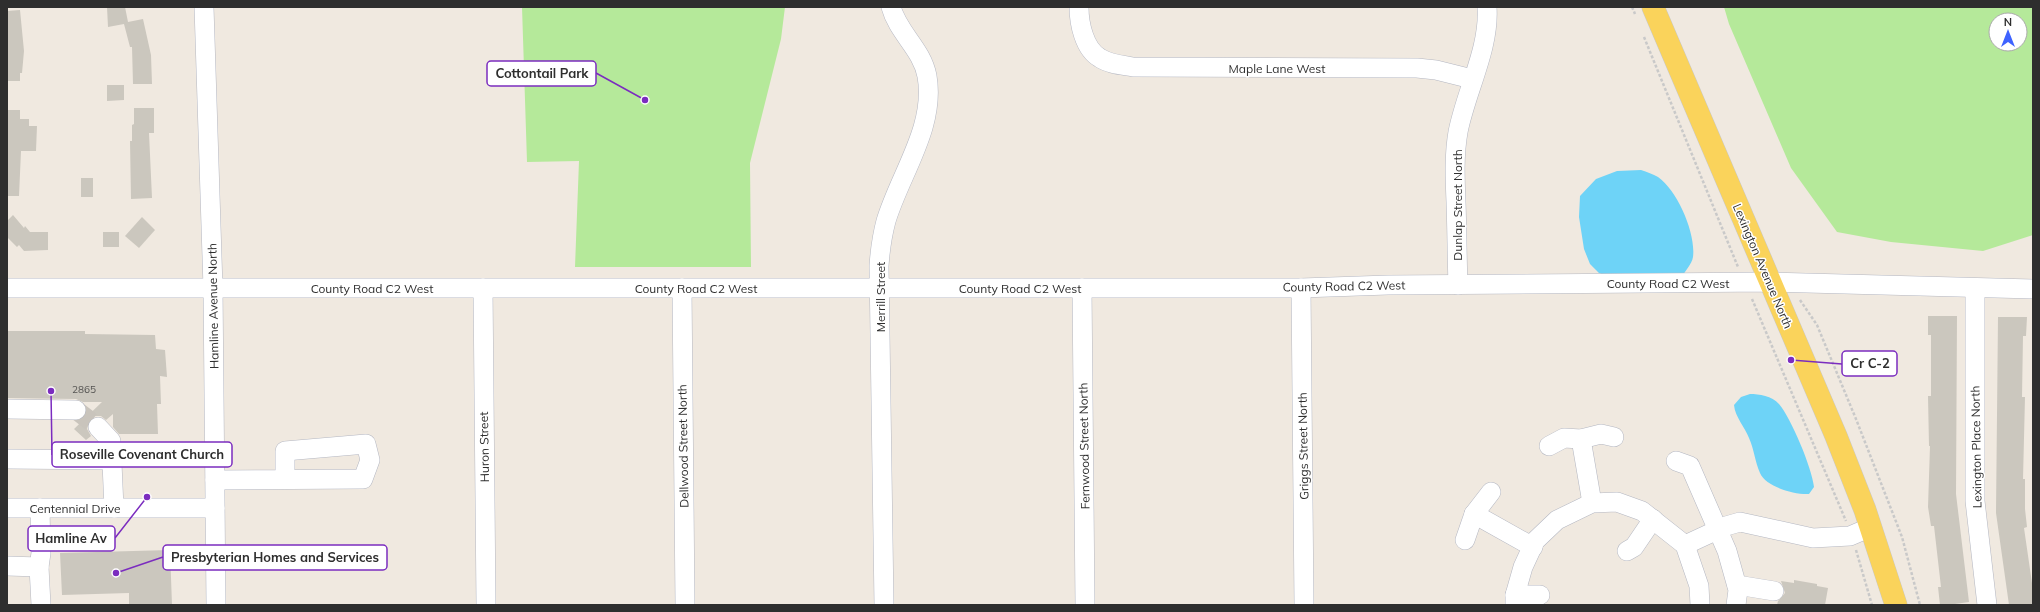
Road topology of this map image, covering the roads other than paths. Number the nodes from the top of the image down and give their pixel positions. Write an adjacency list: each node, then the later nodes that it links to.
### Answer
1 (204, 7): 10 (street, Hamline Avenue North)
2 (891, 7): 13 (street, Merrill Street)
3 (1079, 7): 6 (street, Maple Lane West)
4 (1487, 7): 6 (street, Dunlap Street North)
5 (1646, 14): 7 (main road, Lexington Avenue North)
6 (1472, 79): 8 (street, Dunlap Street North)
7 (1770, 282): 8 (street, County Road C2 West); 16 (street, County Road C2 West); 37 (main road, Lexington Avenue North)
8 (1458, 285): 15 (street, County Road C2 West)
9 (7, 288): 10 (street, County Road C2 West)
10 (213, 288): 11 (street, County Road C2 West); 28 (street, Hamline Avenue North)
11 (483, 288): 12 (street, County Road C2 West); 51 (street, Huron Street)
12 (682, 288): 13 (street, County Road C2 West); 52 (street, Dellwood Street North)
13 (879, 288): 14 (street, County Road C2 West); 53 (street, Merrill Street)
14 (1082, 288): 15 (street, County Road C2 West); 54 (street, Fernwood Street North)
15 (1301, 288): 55 (street, Griggs Street North)
16 (1975, 288): 17 (street, County Road C2 West); 59 (street, Lexington Place North)
17 (2033, 289)
18 (7, 409): 19 (street)
19 (76, 410)
20 (98, 427): 25 (street)
21 (1614, 437): 22 (street)
22 (1581, 439): 23 (street); 30 (street)
23 (1549, 446)
24 (7, 458): 25 (street)
25 (111, 460): 33 (street)
26 (1676, 461): 38 (street)
27 (285, 479): 28 (street)
28 (215, 480): 34 (street, Hamline Avenue North)
29 (1490, 492): 35 (street)
30 (1592, 503): 36 (street); 41 (street)
31 (7, 508): 32 (street, Centennial Drive)
32 (40, 508): 33 (street, Centennial Drive); 44 (street)
33 (114, 508): 34 (street, Centennial Drive)
34 (215, 508): 50 (street, Hamline Avenue North)
35 (1474, 514): 39 (street); 41 (street)
36 (1653, 519): 40 (street); 42 (street)
37 (1871, 527): 38 (street); 58 (main road, Lexington Avenue North)
38 (1718, 530): 40 (street); 45 (street)
39 (1465, 540)
40 (1685, 545): 56 (street)
41 (1532, 547): 48 (street)
42 (1627, 551)
43 (7, 566): 44 (street)
44 (39, 567): 49 (street)
45 (1737, 585): 46 (street); 57 (street)
46 (1774, 591)
47 (1540, 595): 48 (street)
48 (1515, 600)
49 (41, 605)
50 (216, 605)
51 (486, 605)
52 (685, 605)
53 (884, 605)
54 (1085, 605)
55 (1304, 605)
56 (1700, 605)
57 (1736, 605)
58 (1896, 605)
59 (1987, 605)

